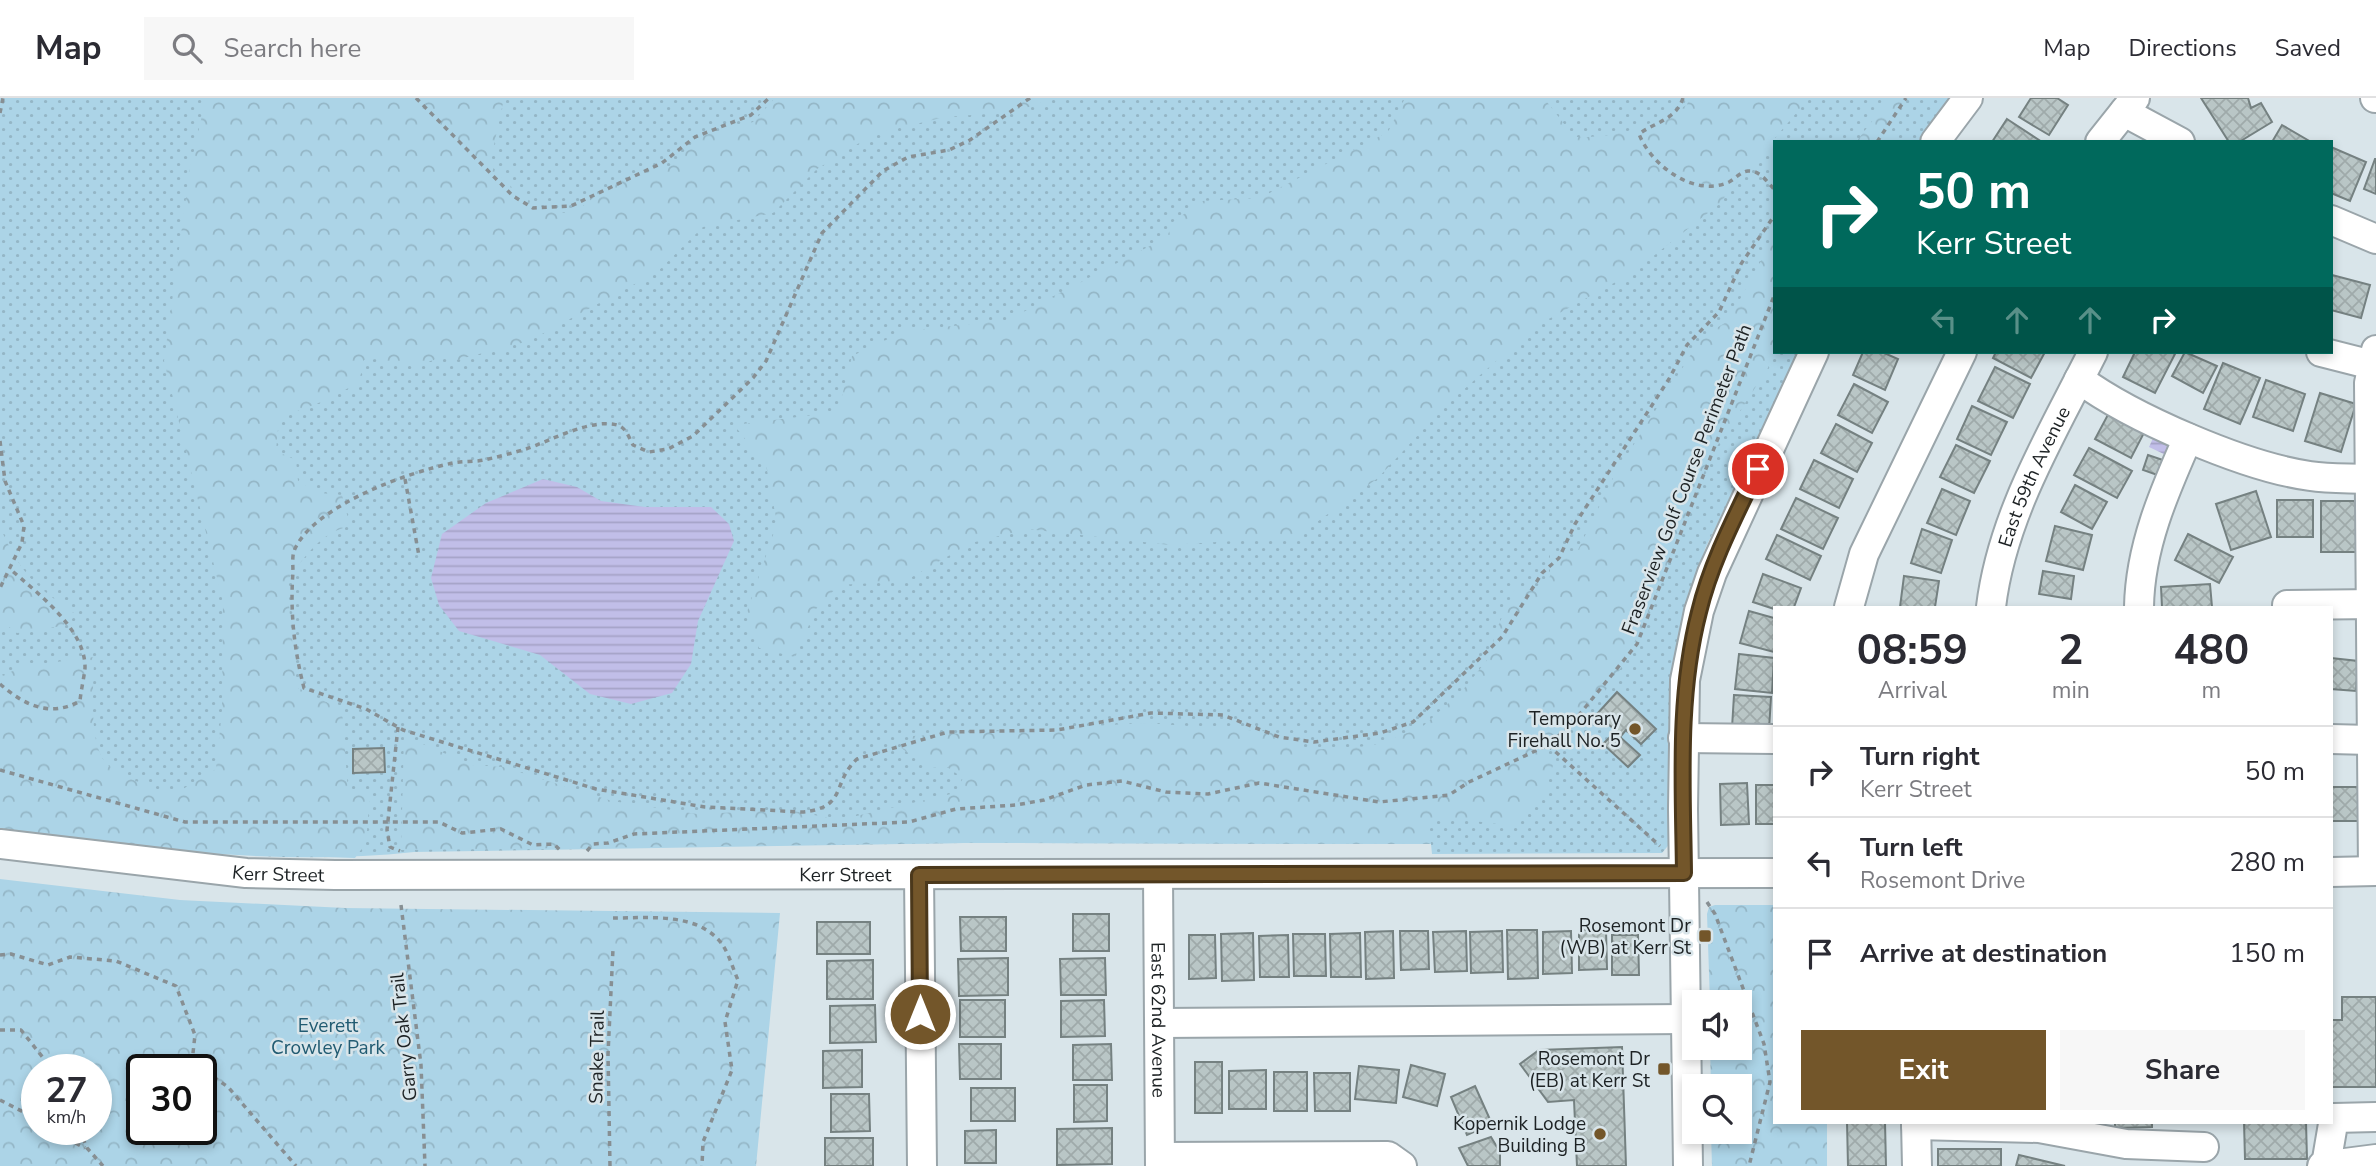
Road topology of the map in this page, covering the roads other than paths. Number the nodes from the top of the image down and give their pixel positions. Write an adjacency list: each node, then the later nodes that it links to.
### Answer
1 (1968, 98): 3 (street)
2 (2129, 105): 4 (street); 5 (street)
3 (1936, 140)
4 (2102, 140)
5 (2177, 140)
6 (2333, 221): 7 (street)
7 (2376, 239)
8 (1813, 354): 21 (street)
9 (1961, 354): 18 (street)
10 (2092, 354): 13 (street, East 59th Avenue)
11 (2333, 354): 12 (street)
12 (2375, 360): 15 (street)
13 (2079, 379): 14 (street); 19 (street, East 59th Avenue)
14 (2188, 438): 15 (street); 20 (street)
15 (2368, 479): 17 (street)
16 (2287, 604): 17 (street)
17 (2373, 604): 24 (street)
18 (1849, 606)
19 (1991, 606)
20 (2139, 606)
21 (1683, 738): 22 (street); 28 (street)
22 (1773, 739)
23 (2333, 739): 24 (street)
24 (2370, 740): 26 (street)
25 (0, 844): 31 (street, Kerr Street)
26 (2375, 871): 27 (street)
27 (2333, 872)
28 (1684, 873): 29 (street, Kerr Street); 30 (street, Kerr Street); 32 (street)
29 (1773, 873)
30 (1158, 874): 31 (street, Kerr Street); 34 (street, East 62nd Avenue)
31 (919, 875): 45 (street)
32 (1686, 990)
33 (1682, 1019): 34 (street)
34 (1160, 1023): 43 (street, East 62nd Avenue)
35 (1687, 1060): 47 (street)
36 (2376, 1117): 37 (street)
37 (2333, 1123)
38 (1916, 1124): 40 (street); 48 (street)
39 (2333, 1124): 44 (street)
40 (2092, 1130): 41 (street)
41 (2204, 1145)
42 (2376, 1159): 44 (street)
43 (1160, 1161): 46 (street)
44 (2324, 1165)
45 (922, 1166)
46 (1402, 1166)
47 (1688, 1166)
48 (1917, 1166)

